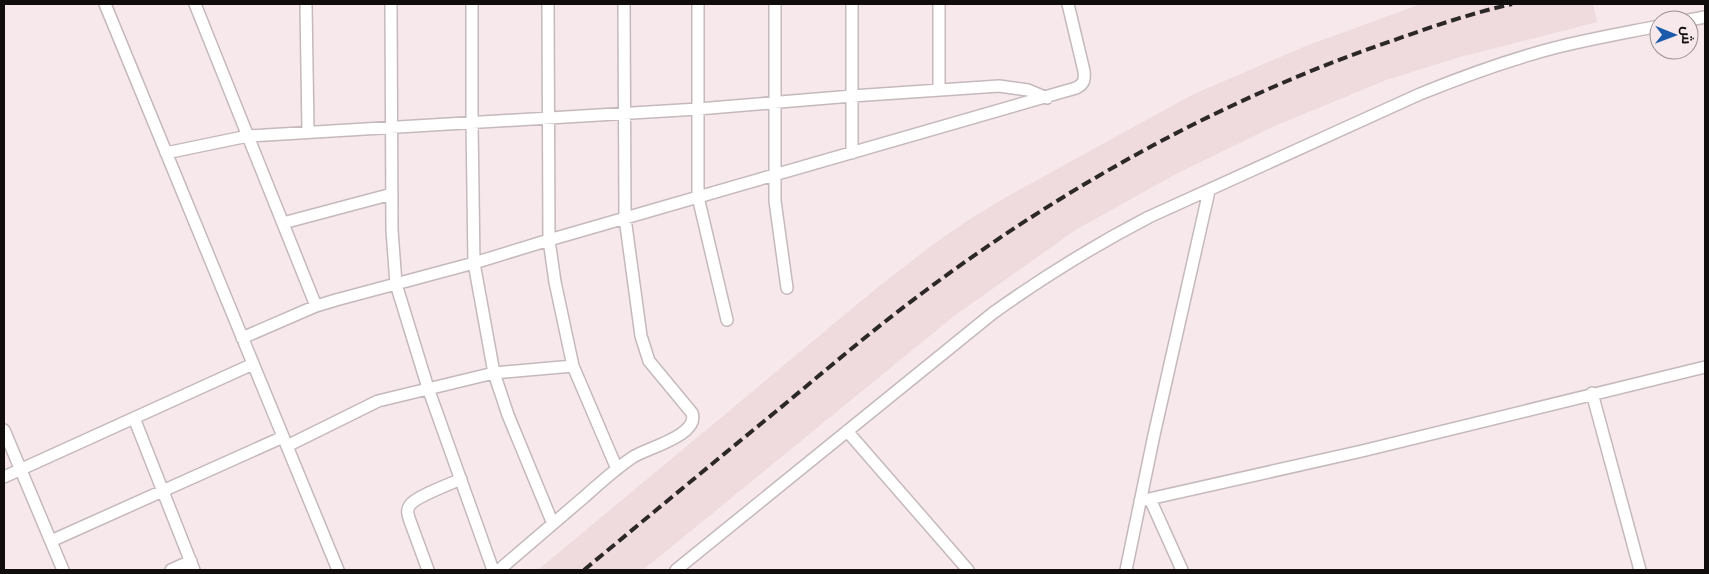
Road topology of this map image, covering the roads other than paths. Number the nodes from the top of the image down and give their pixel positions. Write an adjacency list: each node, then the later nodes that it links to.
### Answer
1 (105, 4): 25 (street)
2 (195, 4): 24 (street)
3 (306, 4): 23 (street)
4 (391, 4): 22 (street)
5 (472, 4): 21 (street)
6 (548, 4): 20 (street)
7 (624, 4): 19 (street)
8 (698, 4): 18 (street)
9 (775, 4): 17 (street)
10 (852, 4): 15 (street)
11 (939, 4): 14 (street)
12 (1068, 4): 16 (street)
13 (1649, 28): 28 (street)
14 (939, 90): 15 (street); 16 (street)
15 (852, 96): 17 (street); 26 (street)
16 (1047, 98): 26 (street)
17 (775, 103): 18 (street); 27 (street)
18 (698, 109): 19 (street); 30 (street)
19 (624, 113): 20 (street); 31 (street)
20 (549, 118): 21 (street); 33 (street)
21 (472, 122): 22 (street); 34 (street)
22 (391, 126): 23 (street); 29 (street)
23 (308, 132): 24 (street)
24 (248, 136): 25 (street); 32 (street)
25 (166, 152): 39 (street)
26 (852, 153): 27 (street)
27 (775, 175): 30 (street); 36 (street)
28 (1209, 191): 48 (street); 55 (street)
29 (392, 194): 32 (street); 35 (street)
30 (698, 197): 31 (street); 38 (street)
31 (625, 218): 33 (street); 50 (street)
32 (283, 224): 37 (street)
33 (549, 240): 34 (street); 41 (street)
34 (474, 264): 35 (street); 43 (street)
35 (396, 284): 37 (street); 44 (street)
36 (787, 288)
37 (316, 306): 39 (street)
38 (727, 320)
39 (242, 338): 40 (street)
40 (253, 364): 46 (street); 49 (street)
41 (573, 366): 43 (street); 50 (street)
42 (1705, 367): 45 (street)
43 (494, 373): 44 (street); 56 (street)
44 (428, 388): 49 (street); 53 (street)
45 (1592, 393): 55 (street); 69 (street)
46 (134, 418): 51 (street); 54 (street)
47 (4, 430): 51 (street)
48 (847, 431): 65 (street); 66 (street)
49 (285, 442): 54 (street); 61 (street)
50 (617, 469): 56 (street)
51 (20, 470): 52 (street); 57 (street)
52 (4, 477)
53 (461, 479): 62 (street); 63 (street)
54 (163, 491): 57 (street); 58 (street)
55 (1145, 500): 67 (street); 68 (street)
56 (553, 524): 64 (street)
57 (51, 541): 59 (street)
58 (192, 566): 60 (street)
59 (63, 570)
60 (171, 570)
61 (338, 570)
62 (428, 570)
63 (493, 570)
64 (499, 570)
65 (676, 570)
66 (968, 570)
67 (1126, 570)
68 (1182, 570)
69 (1640, 570)

